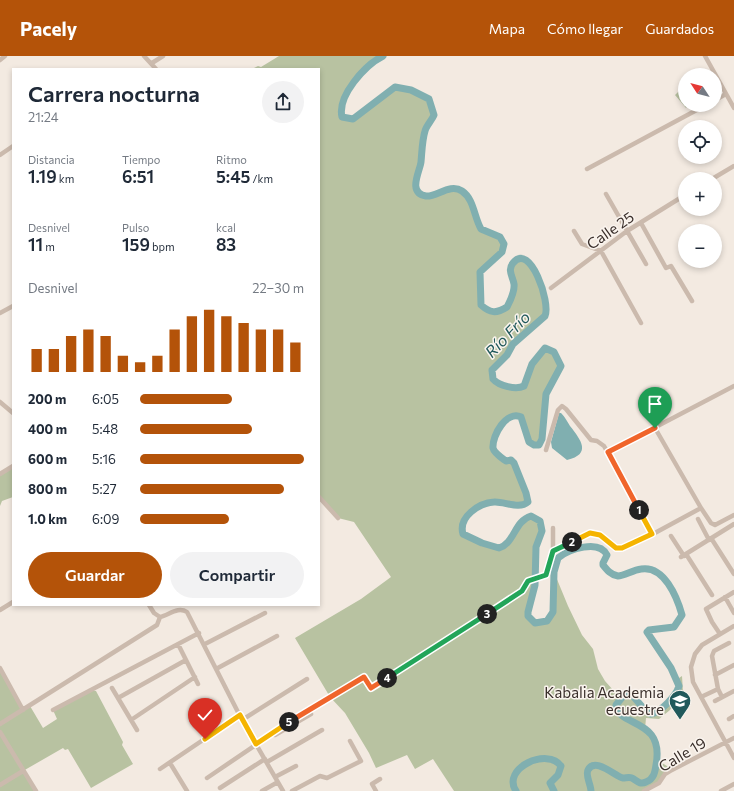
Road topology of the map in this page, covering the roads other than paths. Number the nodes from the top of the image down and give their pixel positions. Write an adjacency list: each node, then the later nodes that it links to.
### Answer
1 (6, 56): 5 (street)
2 (144, 56): 6 (street)
3 (163, 56): 6 (street)
4 (705, 56): 8 (street)
5 (0, 60)
6 (152, 63): 7 (street)
7 (155, 68)
8 (726, 94): 9 (street); 10 (street)
9 (722, 96)
10 (734, 108)
11 (693, 112): 15 (street)
12 (12, 147): 13 (street)
13 (0, 155)
14 (734, 166): 16 (street)
15 (587, 169)
16 (722, 173)
17 (606, 194): 21 (street)
18 (678, 199): 19 (street, Calle 25)
19 (641, 223): 21 (street, Calle 25); 25 (street)
20 (574, 231): 22 (street)
21 (627, 231): 22 (street, Calle 25); 23 (street)
22 (601, 251): 24 (street, Calle 25); 28 (street)
23 (646, 264)
24 (551, 288)
25 (692, 301)
26 (12, 307): 27 (street)
27 (0, 313)
28 (642, 322)
29 (734, 386): 32 (street)
30 (0, 402): 31 (street)
31 (12, 412)
32 (655, 428): 34 (street); 38 (street)
33 (546, 450): 34 (street)
34 (608, 452): 44 (street)
35 (12, 467): 36 (street)
36 (0, 474)
37 (320, 498): 40 (street)
38 (701, 508): 39 (street); 44 (street)
39 (734, 514)
40 (338, 518)
41 (698, 519): 46 (street)
42 (734, 524): 46 (street)
43 (552, 528): 47 (street)
44 (652, 534): 47 (street)
45 (671, 536): 48 (street)
46 (710, 539): 48 (street); 49 (street)
47 (553, 551): 95 (street)
48 (684, 556): 51 (street)
49 (734, 574)
50 (734, 592): 52 (street)
51 (712, 595)
52 (725, 597): 57 (street); 61 (street)
53 (12, 603): 55 (street)
54 (150, 606): 58 (street)
55 (0, 610)
56 (265, 613): 65 (street)
57 (734, 613)
58 (160, 617): 60 (street); 81 (street)
59 (734, 626): 61 (street)
60 (199, 633): 64 (street); 65 (street)
61 (719, 635): 77 (street)
62 (277, 636): 69 (street)
63 (729, 643): 70 (street)
64 (178, 644): 66 (street); 82 (street)
65 (205, 644): 69 (street)
66 (186, 660): 71 (street); 79 (street)
67 (734, 665): 70 (street)
68 (0, 668): 81 (street)
69 (216, 669): 85 (street)
70 (714, 676): 75 (street)
71 (195, 677): 73 (street); 87 (street)
72 (307, 679): 85 (street)
73 (198, 684)
74 (112, 688): 79 (street)
75 (718, 689): 77 (street); 78 (street)
76 (734, 691): 78 (street)
77 (701, 697): 94 (street)
78 (722, 697): 80 (street)
79 (118, 698): 87 (street)
80 (715, 701)
81 (23, 710): 88 (street)
82 (53, 710)
83 (311, 714): 95 (street)
84 (734, 716): 86 (street)
85 (241, 717): 95 (street); 98 (street)
86 (729, 719)
87 (131, 720): 89 (street)
88 (0, 724)
89 (137, 730)
90 (322, 730): 97 (street)
91 (0, 732): 101 (street)
92 (734, 738): 94 (street, Calle 19)
93 (350, 741): 113 (street)
94 (726, 742): 96 (street); 115 (street, Calle 19)
95 (256, 745): 97 (street); 103 (street)
96 (734, 758)
97 (266, 761): 102 (street); 108 (street)
98 (170, 762): 100 (street); 110 (street)
99 (296, 766): 102 (street)
100 (160, 769)
101 (23, 771): 107 (street); 109 (street)
102 (275, 777): 105 (street)
103 (207, 778)
104 (380, 779): 114 (street)
105 (278, 782): 111 (street); 112 (street)
106 (734, 784): 116 (street)
107 (0, 785)
108 (220, 788)
109 (36, 791)
110 (187, 791)
111 (262, 791)
112 (283, 791)
113 (292, 791)
114 (376, 791)
115 (644, 791)
116 (721, 791)

